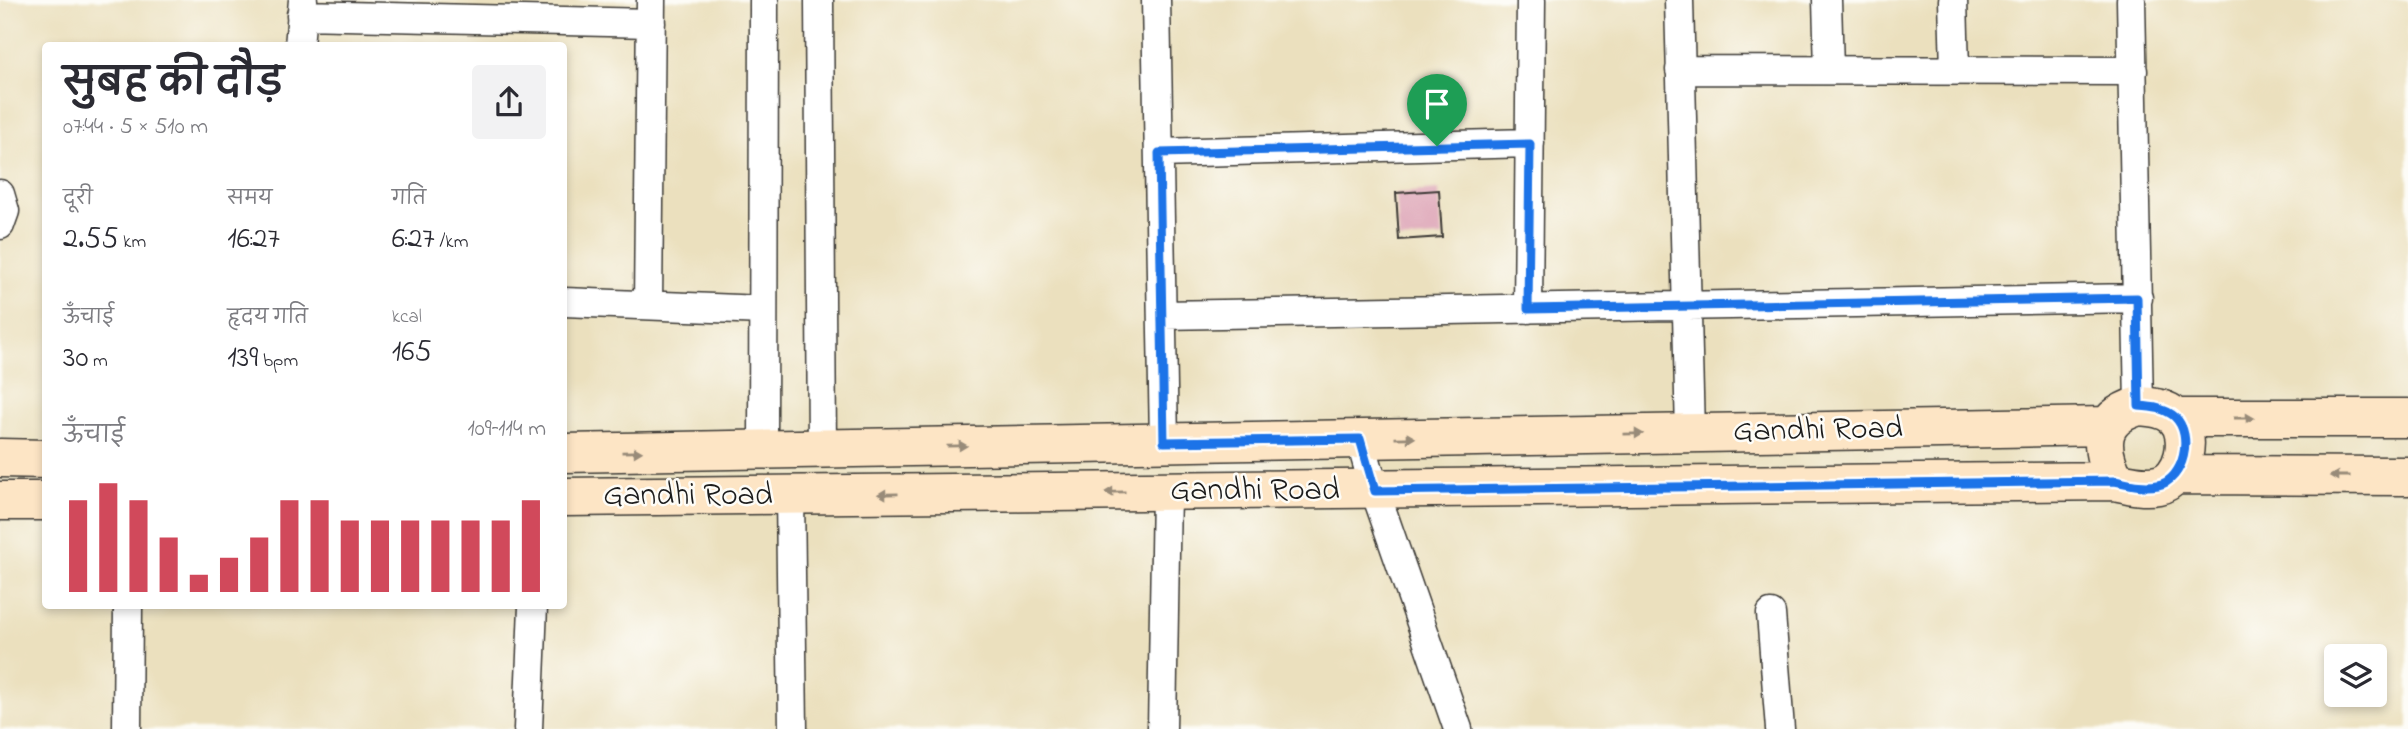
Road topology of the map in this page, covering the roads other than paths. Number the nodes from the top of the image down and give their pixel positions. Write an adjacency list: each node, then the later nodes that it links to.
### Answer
1 (764, 0): 25 (street)
2 (819, 0): 34 (street)
3 (1156, 0): 17 (street)
4 (1531, 0): 16 (street)
5 (1679, 0): 13 (street)
6 (1827, 0): 12 (street)
7 (1953, 0): 14 (street)
8 (2132, 0): 15 (street)
9 (302, 8): 10 (street); 11 (street)
10 (651, 11): 22 (street)
11 (299, 42)
12 (1829, 69): 13 (street); 14 (street)
13 (1680, 70): 23 (street)
14 (1955, 70): 15 (street)
15 (2133, 71): 20 (street)
16 (1530, 144): 17 (street); 24 (street)
17 (1159, 153): 26 (street)
18 (0, 194): 19 (street)
19 (0, 225)
20 (2137, 298): 23 (street); 27 (street)
21 (567, 302): 22 (street)
22 (648, 305): 25 (street)
23 (1686, 306): 24 (street); 31 (street)
24 (1528, 309): 26 (street)
25 (763, 310): 35 (street)
26 (1162, 315): 33 (street)
27 (2139, 406): 28 (main road); 30 (main road)
28 (2176, 418): 29 (main road, one-way to 29); 39 (main road)
29 (2408, 418)
30 (2107, 426): 31 (main road, Gandhi Road); 41 (main road)
31 (1690, 433): 32 (main road, Gandhi Road, one-way to 31)
32 (1360, 439): 33 (main road, Gandhi Road); 42 (street)
33 (1164, 442): 34 (main road, Gandhi Road, one-way to 33)
34 (822, 448): 35 (main road, Gandhi Road)
35 (763, 450): 36 (main road, Gandhi Road, one-way to 35)
36 (567, 453)
37 (0, 458): 38 (main road)
38 (42, 459)
39 (2175, 475): 40 (main road, one-way to 39); 41 (main road)
40 (2408, 476)
41 (2115, 481): 42 (main road, Gandhi Road)
42 (1375, 491): 43 (main road, Gandhi Road); 55 (street)
43 (1167, 492): 44 (main road, Gandhi Road, one-way to 44); 54 (street)
44 (790, 495): 45 (main road, Gandhi Road); 53 (street)
45 (567, 497)
46 (0, 501): 47 (main road)
47 (42, 501)
48 (128, 609): 51 (street)
49 (533, 609): 52 (street)
50 (1771, 614): 56 (street)
51 (127, 729)
52 (528, 729)
53 (793, 729)
54 (1162, 729)
55 (1458, 729)
56 (1780, 729)

